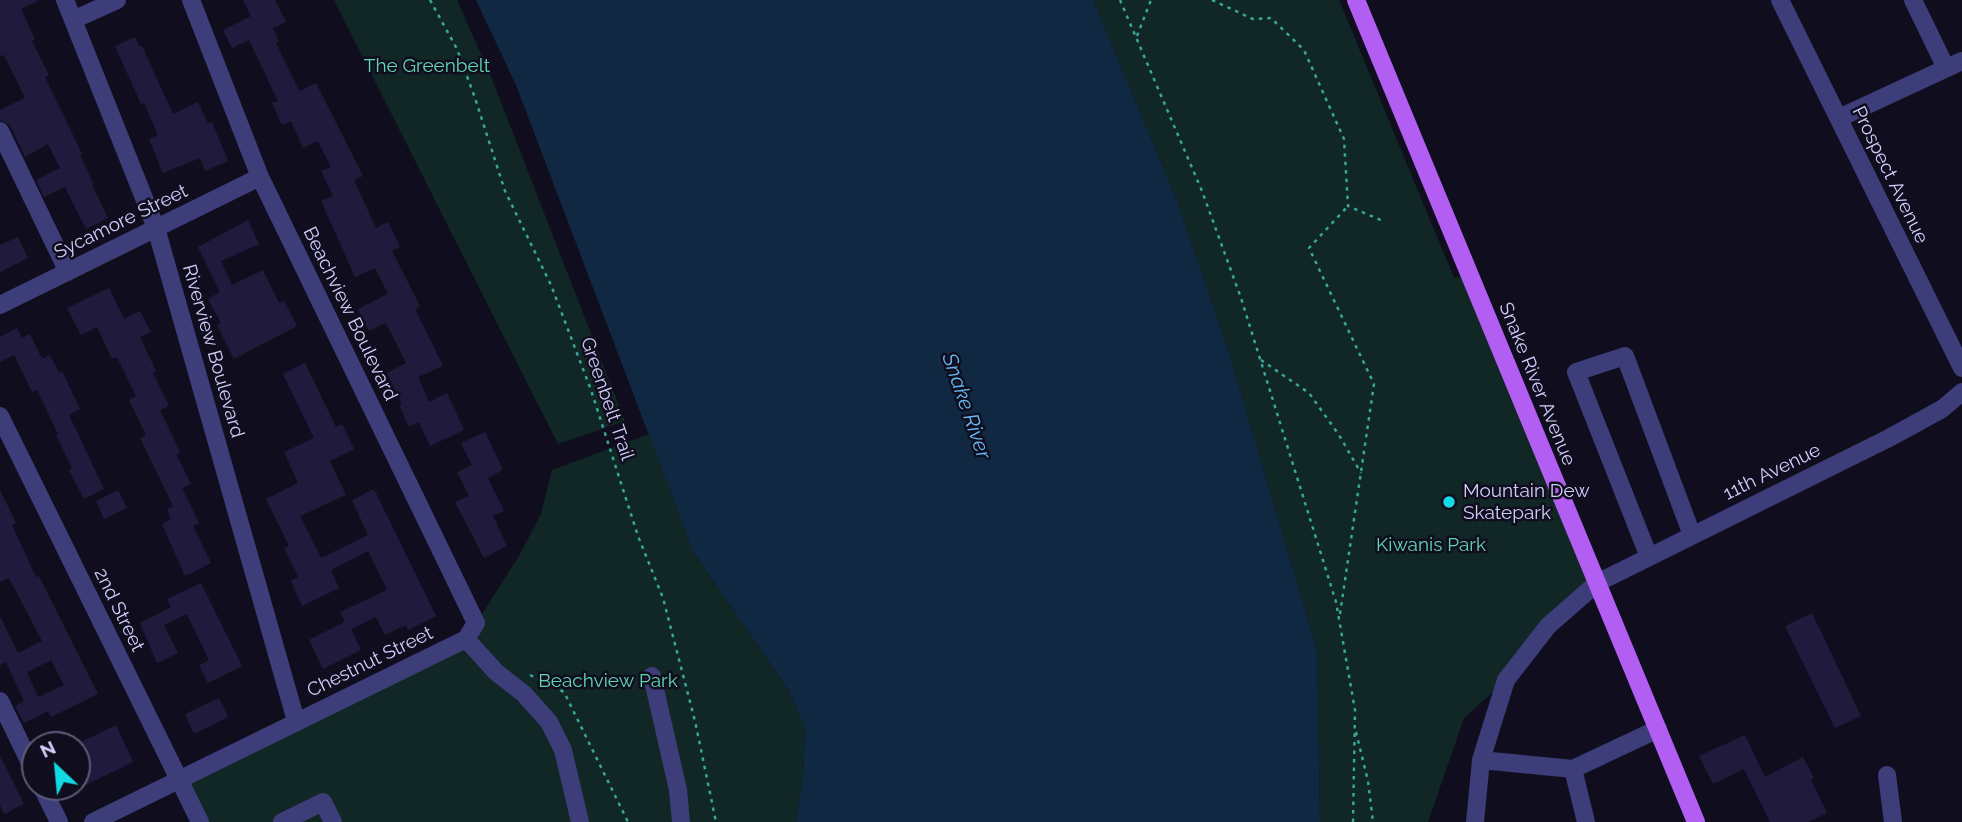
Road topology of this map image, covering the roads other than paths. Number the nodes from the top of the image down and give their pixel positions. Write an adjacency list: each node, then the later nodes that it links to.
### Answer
1 (65, 0): 7 (street, Riverview Boulevard)
2 (117, 0): 7 (street)
3 (191, 0): 11 (street, Beachview Boulevard)
4 (1356, 0): 20 (main road, Snake River Avenue)
5 (1780, 0): 9 (street, Prospect Avenue)
6 (1913, 0): 8 (street)
7 (73, 20): 12 (street, Riverview Boulevard)
8 (1957, 67): 9 (street)
9 (1839, 118): 15 (street, Prospect Avenue)
10 (0, 131): 13 (street)
11 (260, 177): 12 (street, Sycamore Street); 21 (street, Beachview Boulevard)
12 (156, 228): 13 (street, Sycamore Street); 24 (street, Riverview Boulevard)
13 (68, 272): 14 (street, Sycamore Street)
14 (0, 305)
15 (1962, 368)
16 (1962, 392): 18 (street, 11th Avenue)
17 (0, 416): 30 (street, 2nd Street)
18 (1692, 535): 19 (street, 11th Avenue); 19 (street)
19 (1649, 557): 20 (street, 11th Avenue)
20 (1597, 583): 25 (main road, Snake River Avenue); 27 (street, 11th Avenue)
21 (466, 639): 24 (street, Chestnut Street); 37 (street)
22 (652, 676): 38 (street)
23 (0, 701): 26 (street)
24 (296, 721): 30 (street, Chestnut Street)
25 (1658, 729): 28 (street); 41 (main road, Snake River Avenue)
26 (21, 744)
27 (1481, 760): 28 (street); 39 (street, 11th Avenue)
28 (1573, 769): 40 (street)
29 (1887, 775): 42 (street)
30 (179, 779): 33 (street, Chestnut Street); 34 (street, 2nd Street)
31 (49, 801): 32 (street)
32 (59, 822)
33 (93, 822)
34 (200, 822)
35 (282, 822): 36 (street)
36 (333, 822)
37 (580, 822)
38 (681, 822)
39 (1475, 822)
40 (1586, 822)
41 (1696, 822)
42 (1893, 822)

